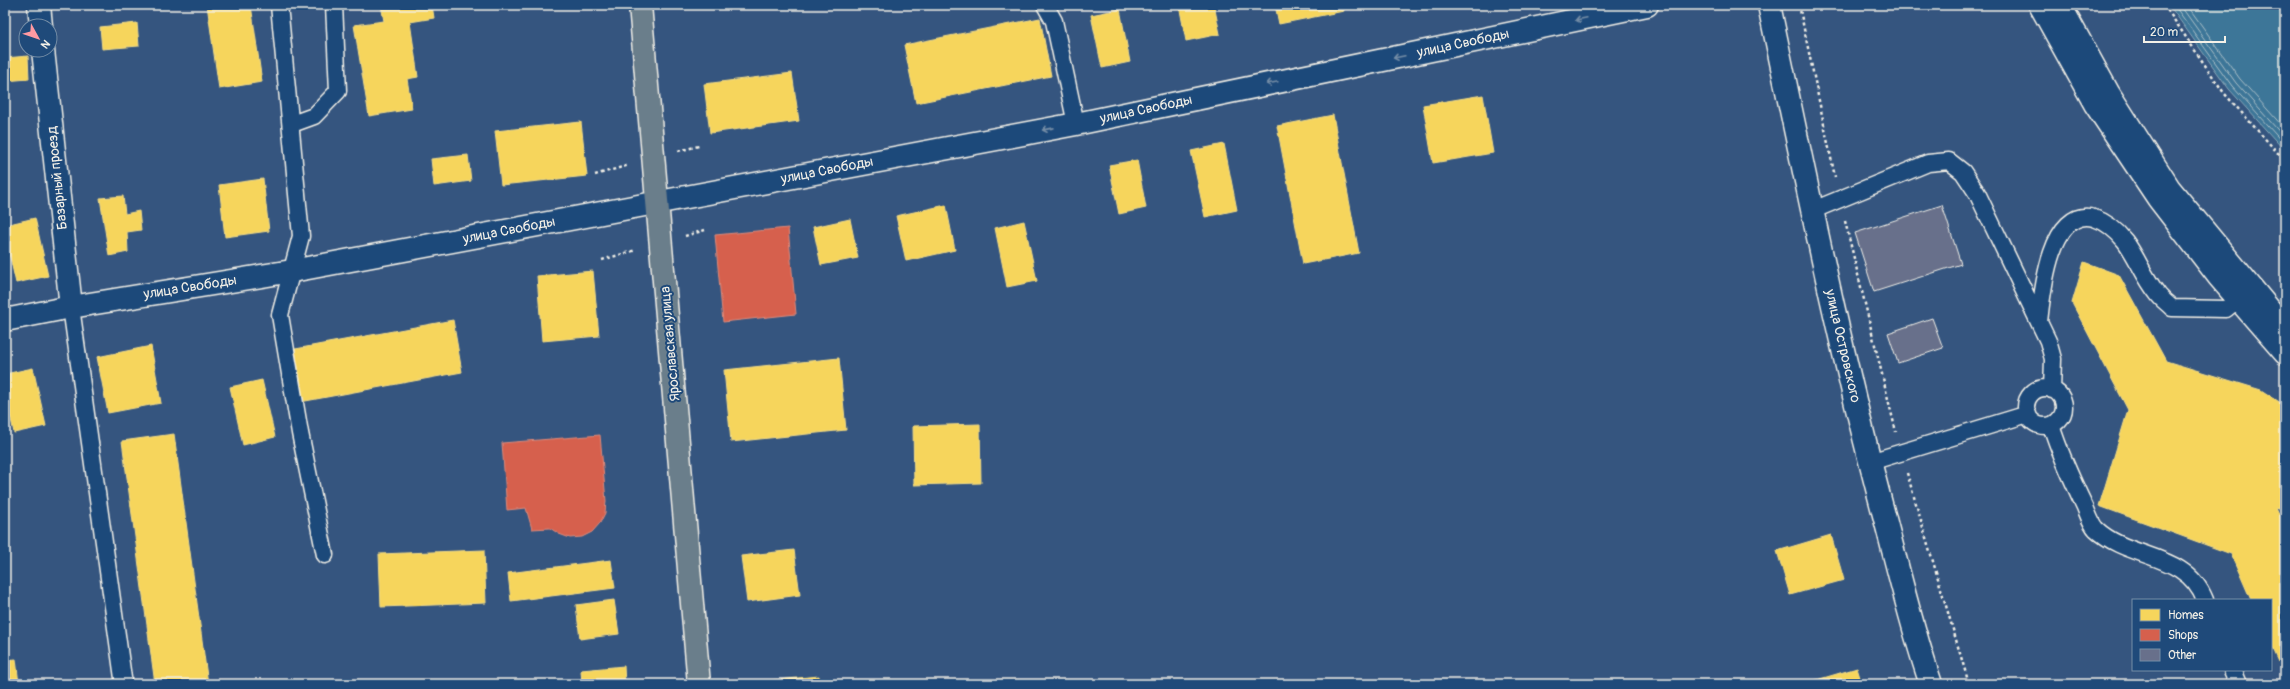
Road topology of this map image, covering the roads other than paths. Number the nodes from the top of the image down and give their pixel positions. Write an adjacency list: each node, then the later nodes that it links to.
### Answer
1 (39, 5): 10 (street)
2 (279, 5): 12 (lane)
3 (334, 5): 12 (lane)
4 (640, 5): 14 (main road, Ярославская улица)
5 (1045, 5): 13 (lane)
6 (1647, 5): 13 (street, улица Свободы, one-way to 13)
7 (1770, 5): 15 (street, улица Островского)
8 (2040, 5): 17 (street)
9 (2060, 5): 21 (street)
10 (40, 18)
11 (44, 58): 18 (street, Базарный проезд)
12 (292, 124): 16 (lane)
13 (1076, 124): 14 (street, улица Свободы, one-way to 14)
14 (658, 202): 16 (street, улица Свободы); 31 (main road, Ярославская улица)
15 (1811, 211): 20 (lane); 26 (street, улица Островского)
16 (292, 271): 18 (street, улица Свободы); 27 (lane)
17 (2238, 299): 20 (lane); 22 (street)
18 (71, 307): 19 (street, улица Свободы); 30 (lane)
19 (5, 320)
20 (2039, 322): 23 (lane)
21 (2285, 328)
22 (2285, 353)
23 (2052, 390): 24 (lane); 25 (lane)
24 (2028, 414): 25 (lane); 26 (lane)
25 (2051, 425): 28 (lane)
26 (1870, 462): 32 (street, улица Островского)
27 (325, 555)
28 (2204, 599)
29 (2232, 671): 33 (lane)
30 (123, 678)
31 (699, 684)
32 (1931, 684)
33 (2238, 684)

